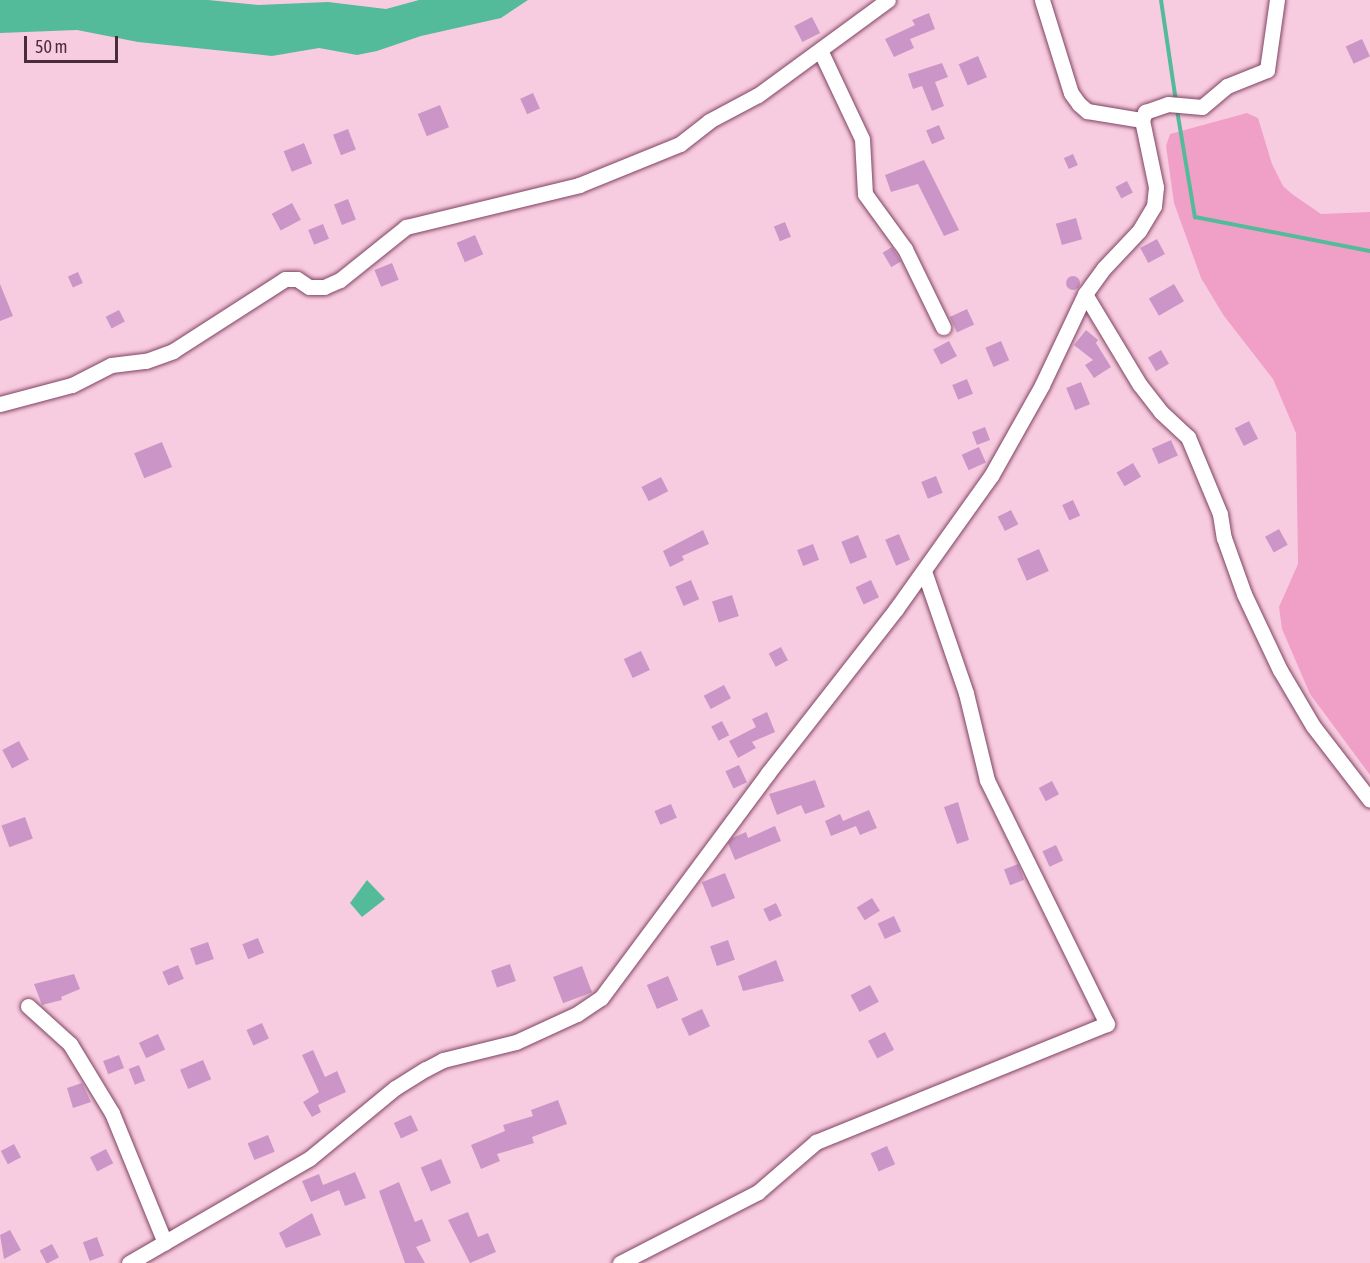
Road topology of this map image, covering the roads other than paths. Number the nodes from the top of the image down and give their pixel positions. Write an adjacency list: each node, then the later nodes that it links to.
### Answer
1 (888, 0): 4 (street)
2 (1042, 0): 5 (street)
3 (1277, 0): 5 (street)
4 (820, 50): 7 (street); 8 (street)
5 (1142, 120): 6 (street)
6 (1085, 294): 9 (street); 10 (street)
7 (943, 327)
8 (0, 404)
9 (924, 571): 12 (street); 14 (street)
10 (1370, 800)
11 (28, 1006): 12 (street)
12 (165, 1243): 13 (street)
13 (129, 1263)
14 (620, 1263)

